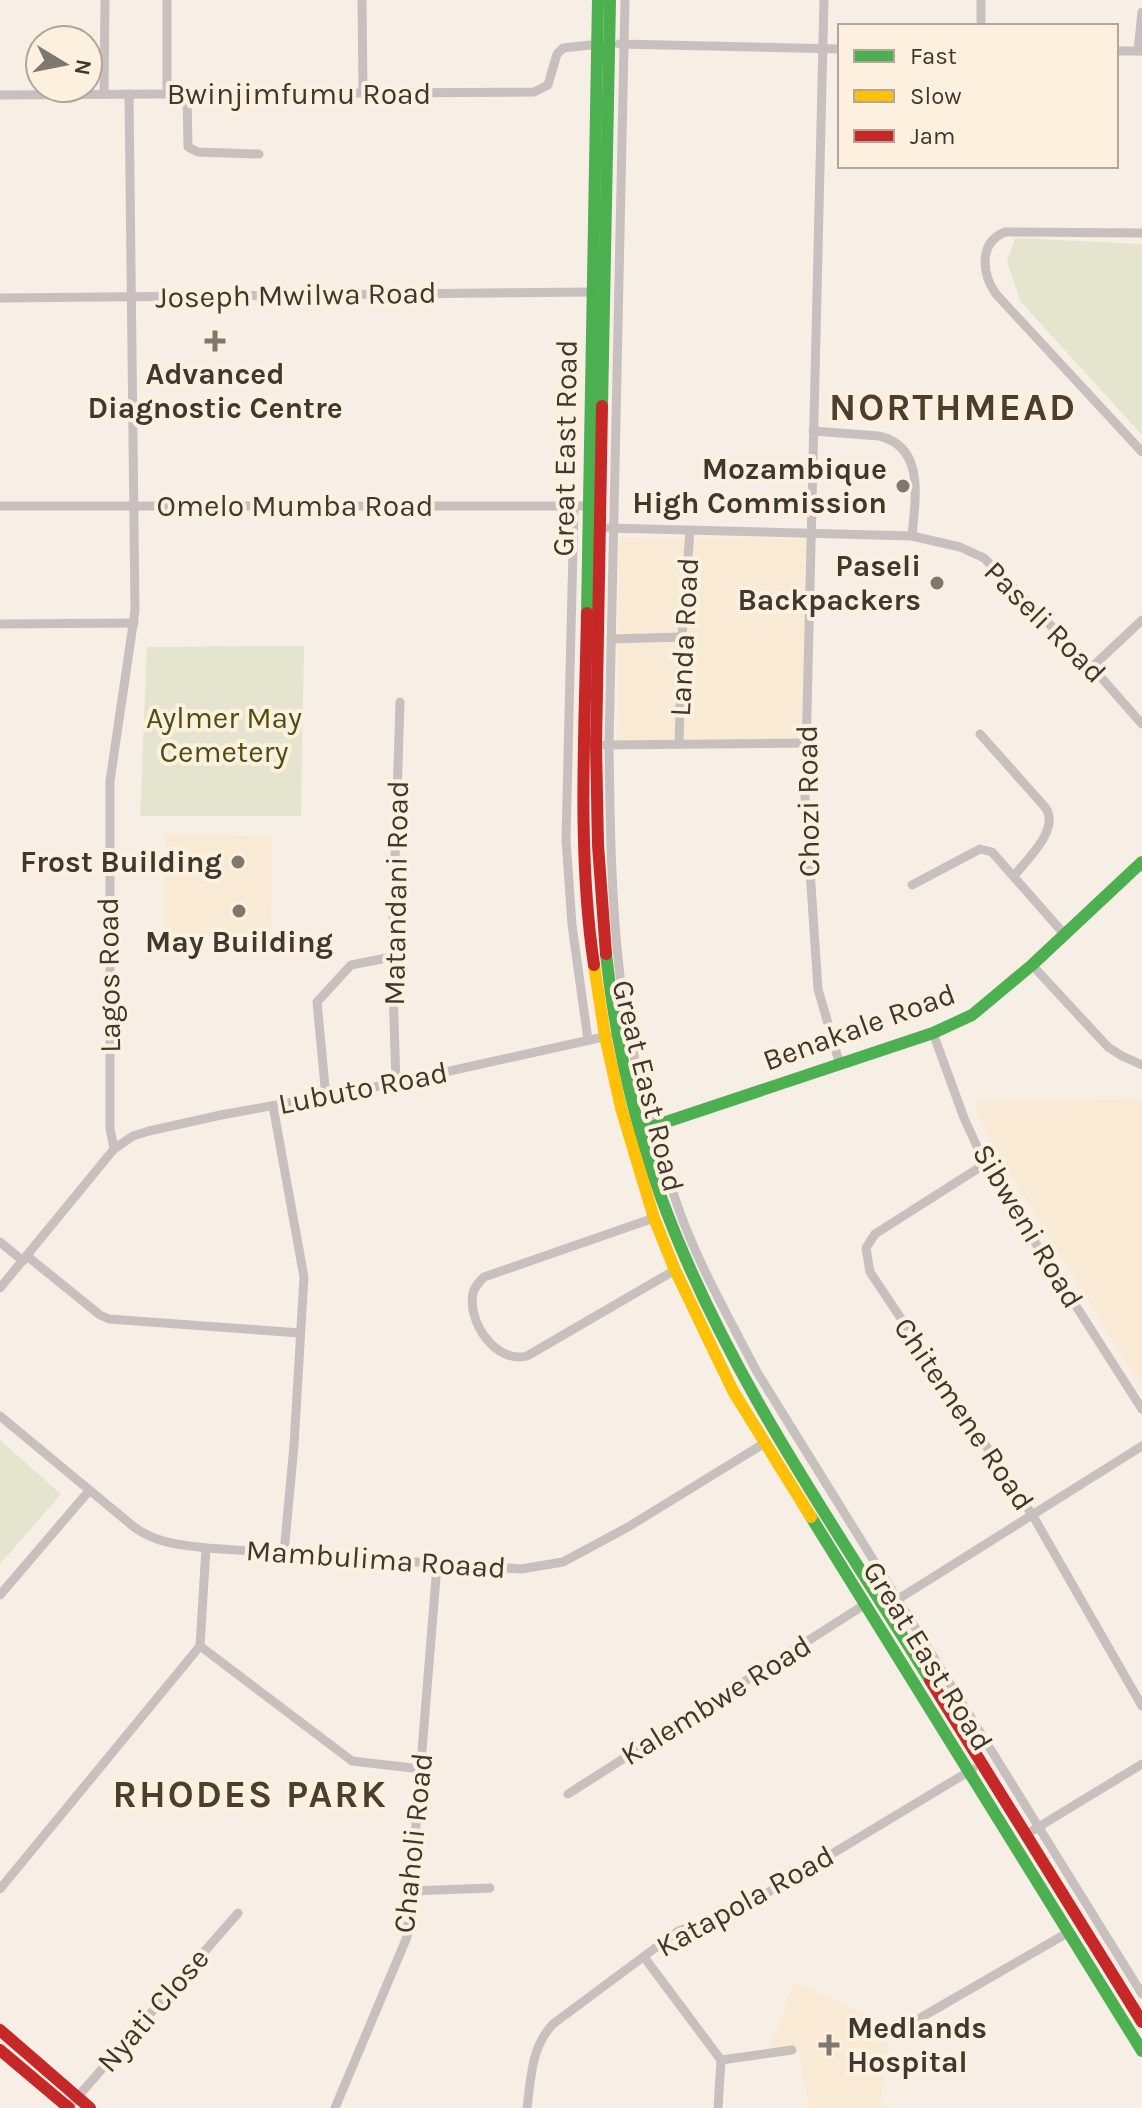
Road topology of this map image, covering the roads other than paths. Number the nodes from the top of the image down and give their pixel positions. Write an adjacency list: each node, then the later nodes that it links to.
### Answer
1 (105, 0): 18 (street)
2 (167, 0): 20 (street)
3 (362, 0): 17 (street)
4 (598, 0): 11 (main road, Great East Road)
5 (610, 0): 11 (main road, Great East Road)
6 (625, 0): 12 (street)
7 (824, 0): 13 (street, Chozi Road)
8 (981, 0): 10 (street)
9 (1142, 12): 16 (street)
10 (981, 24)
11 (603, 44): 12 (street); 17 (street, Bwinjimfumu Road); 26 (main road, Great East Road); 35 (main road, Great East Road)
12 (624, 44): 13 (street); 35 (street)
13 (823, 49): 14 (street); 29 (street, Chozi Road)
14 (838, 49)
15 (1118, 51): 16 (street)
16 (1140, 51)
17 (363, 93): 21 (street, Bwinjimfumu Road)
18 (104, 94): 19 (street, Bwinjimfumu Road)
19 (129, 94): 20 (street, Bwinjimfumu Road); 27 (street, Lagos Road)
20 (167, 94): 21 (street, Bwinjimfumu Road)
21 (187, 94): 24 (street)
22 (0, 95): 23 (street, Bwinjimfumu Road)
23 (24, 95)
24 (259, 154)
25 (1142, 233): 30 (street)
26 (592, 292): 27 (street, Joseph Mwilwa Road); 34 (main road, Great East Road)
27 (130, 296): 28 (street, Joseph Mwilwa Road); 32 (street, Lagos Road)
28 (0, 298)
29 (813, 431): 37 (street, Chozi Road); 38 (street)
30 (1142, 452)
31 (0, 506): 32 (street, Omelo Mumba Road)
32 (134, 506): 33 (street, Omelo Mumba Road); 41 (street, Lagos Road)
33 (574, 506): 34 (street, Omelo Mumba Road); 60 (street)
34 (591, 506): 51 (main road, Great East Road)
35 (607, 528): 36 (street, Paseli Road); 39 (main road, Great East Road)
36 (690, 531): 37 (street, Paseli Road); 43 (street, Landa Road)
37 (812, 534): 38 (street, Paseli Road); 49 (street, Chozi Road)
38 (912, 536): 45 (street, Paseli Road)
39 (605, 616): 44 (street); 51 (main road, Great East Road)
40 (1142, 620): 45 (street)
41 (134, 623): 42 (street); 67 (street, Lagos Road)
42 (0, 624)
43 (682, 637): 44 (street); 50 (street, Landa Road)
44 (611, 639): 51 (street)
45 (1092, 667): 47 (street, Paseli Road)
46 (400, 702): 56 (street, Matandani Road)
47 (1142, 724)
48 (980, 734): 53 (street)
49 (806, 743): 50 (street); 61 (street, Chozi Road)
50 (679, 744): 51 (street)
51 (597, 745): 59 (main road, Great East Road); 66 (street)
52 (1142, 862): 55 (main road, Benakale Road)
53 (1014, 876): 54 (street); 55 (street)
54 (912, 885)
55 (1065, 935): 57 (main road, Benakale Road)
56 (392, 957): 63 (street, Matandani Road); 64 (street)
57 (1032, 965): 58 (main road, Benakale Road); 62 (street)
58 (933, 1033): 61 (main road, Benakale Road); 68 (street, Sibweni Road)
59 (610, 1036): 60 (street, Lubuto Road); 66 (main road, Great East Road); 69 (main road, Great East Road)
60 (588, 1040): 63 (street, Lubuto Road)
61 (840, 1065): 66 (main road, Benakale Road)
62 (1142, 1065)
63 (396, 1083): 64 (street, Lubuto Road)
64 (326, 1097): 65 (street, Lubuto Road)
65 (273, 1106): 67 (street, Lubuto Road); 74 (street)
66 (646, 1129): 85 (street); 87 (main road, Great East Road)
67 (114, 1149): 71 (street)
68 (985, 1164): 75 (street, Sibweni Road); 80 (street, Chitemene Road)
69 (654, 1218): 72 (main road, Great East Road); 72 (street)
70 (0, 1242): 71 (street)
71 (25, 1258): 73 (street); 74 (street)
72 (675, 1270): 77 (main road, Great East Road)
73 (0, 1288)
74 (300, 1333): 82 (street)
75 (1142, 1409)
76 (0, 1416): 79 (street, Mambulima Roaad)
77 (763, 1444): 83 (street, Mambulima Roaad); 86 (main road, Great East Road)
78 (1142, 1446): 80 (street)
79 (88, 1492): 81 (street, Mambulima Roaad); 84 (street)
80 (1033, 1516): 85 (street); 89 (street, Chitemene Road)
81 (206, 1548): 82 (street, Mambulima Roaad); 88 (street)
82 (284, 1553): 83 (street, Mambulima Roaad)
83 (437, 1565): 92 (street, Chaholi Road)
84 (0, 1595)
85 (897, 1600): 87 (street); 95 (street)
86 (864, 1605): 93 (main road, Great East Road); 94 (street, Kalembwe Road)
87 (884, 1608): 90 (main road, Great East Road)
88 (200, 1646): 92 (street); 98 (street)
89 (1142, 1706)
90 (983, 1763): 93 (street, Katapola Road); 96 (main road, Great East Road)
91 (1142, 1764): 95 (street)
92 (421, 1769): 99 (street, Chaholi Road)
93 (970, 1771): 101 (main road, Great East Road); 102 (street, Katapola Road)
94 (568, 1794)
95 (1040, 1826): 96 (street); 103 (street)
96 (1027, 1834): 104 (main road, Great East Road)
97 (490, 1888): 99 (street)
98 (0, 1889)
99 (411, 1891): 113 (street, Chaholi Road)
100 (238, 1913): 111 (street, Nyati Close)
101 (1069, 1932): 106 (street); 109 (main road, Great East Road)
102 (644, 1957): 110 (street); 114 (street, Katapola Road)
103 (1142, 1994)
104 (1142, 2022)
105 (0, 2030): 111 (main road)
106 (891, 2032)
107 (0, 2050): 111 (main road)
108 (792, 2050): 110 (street)
109 (1142, 2051)
110 (721, 2060): 115 (street)
111 (71, 2104): 112 (main road)
112 (90, 2108)
113 (335, 2108)
114 (527, 2108)
115 (718, 2108)

